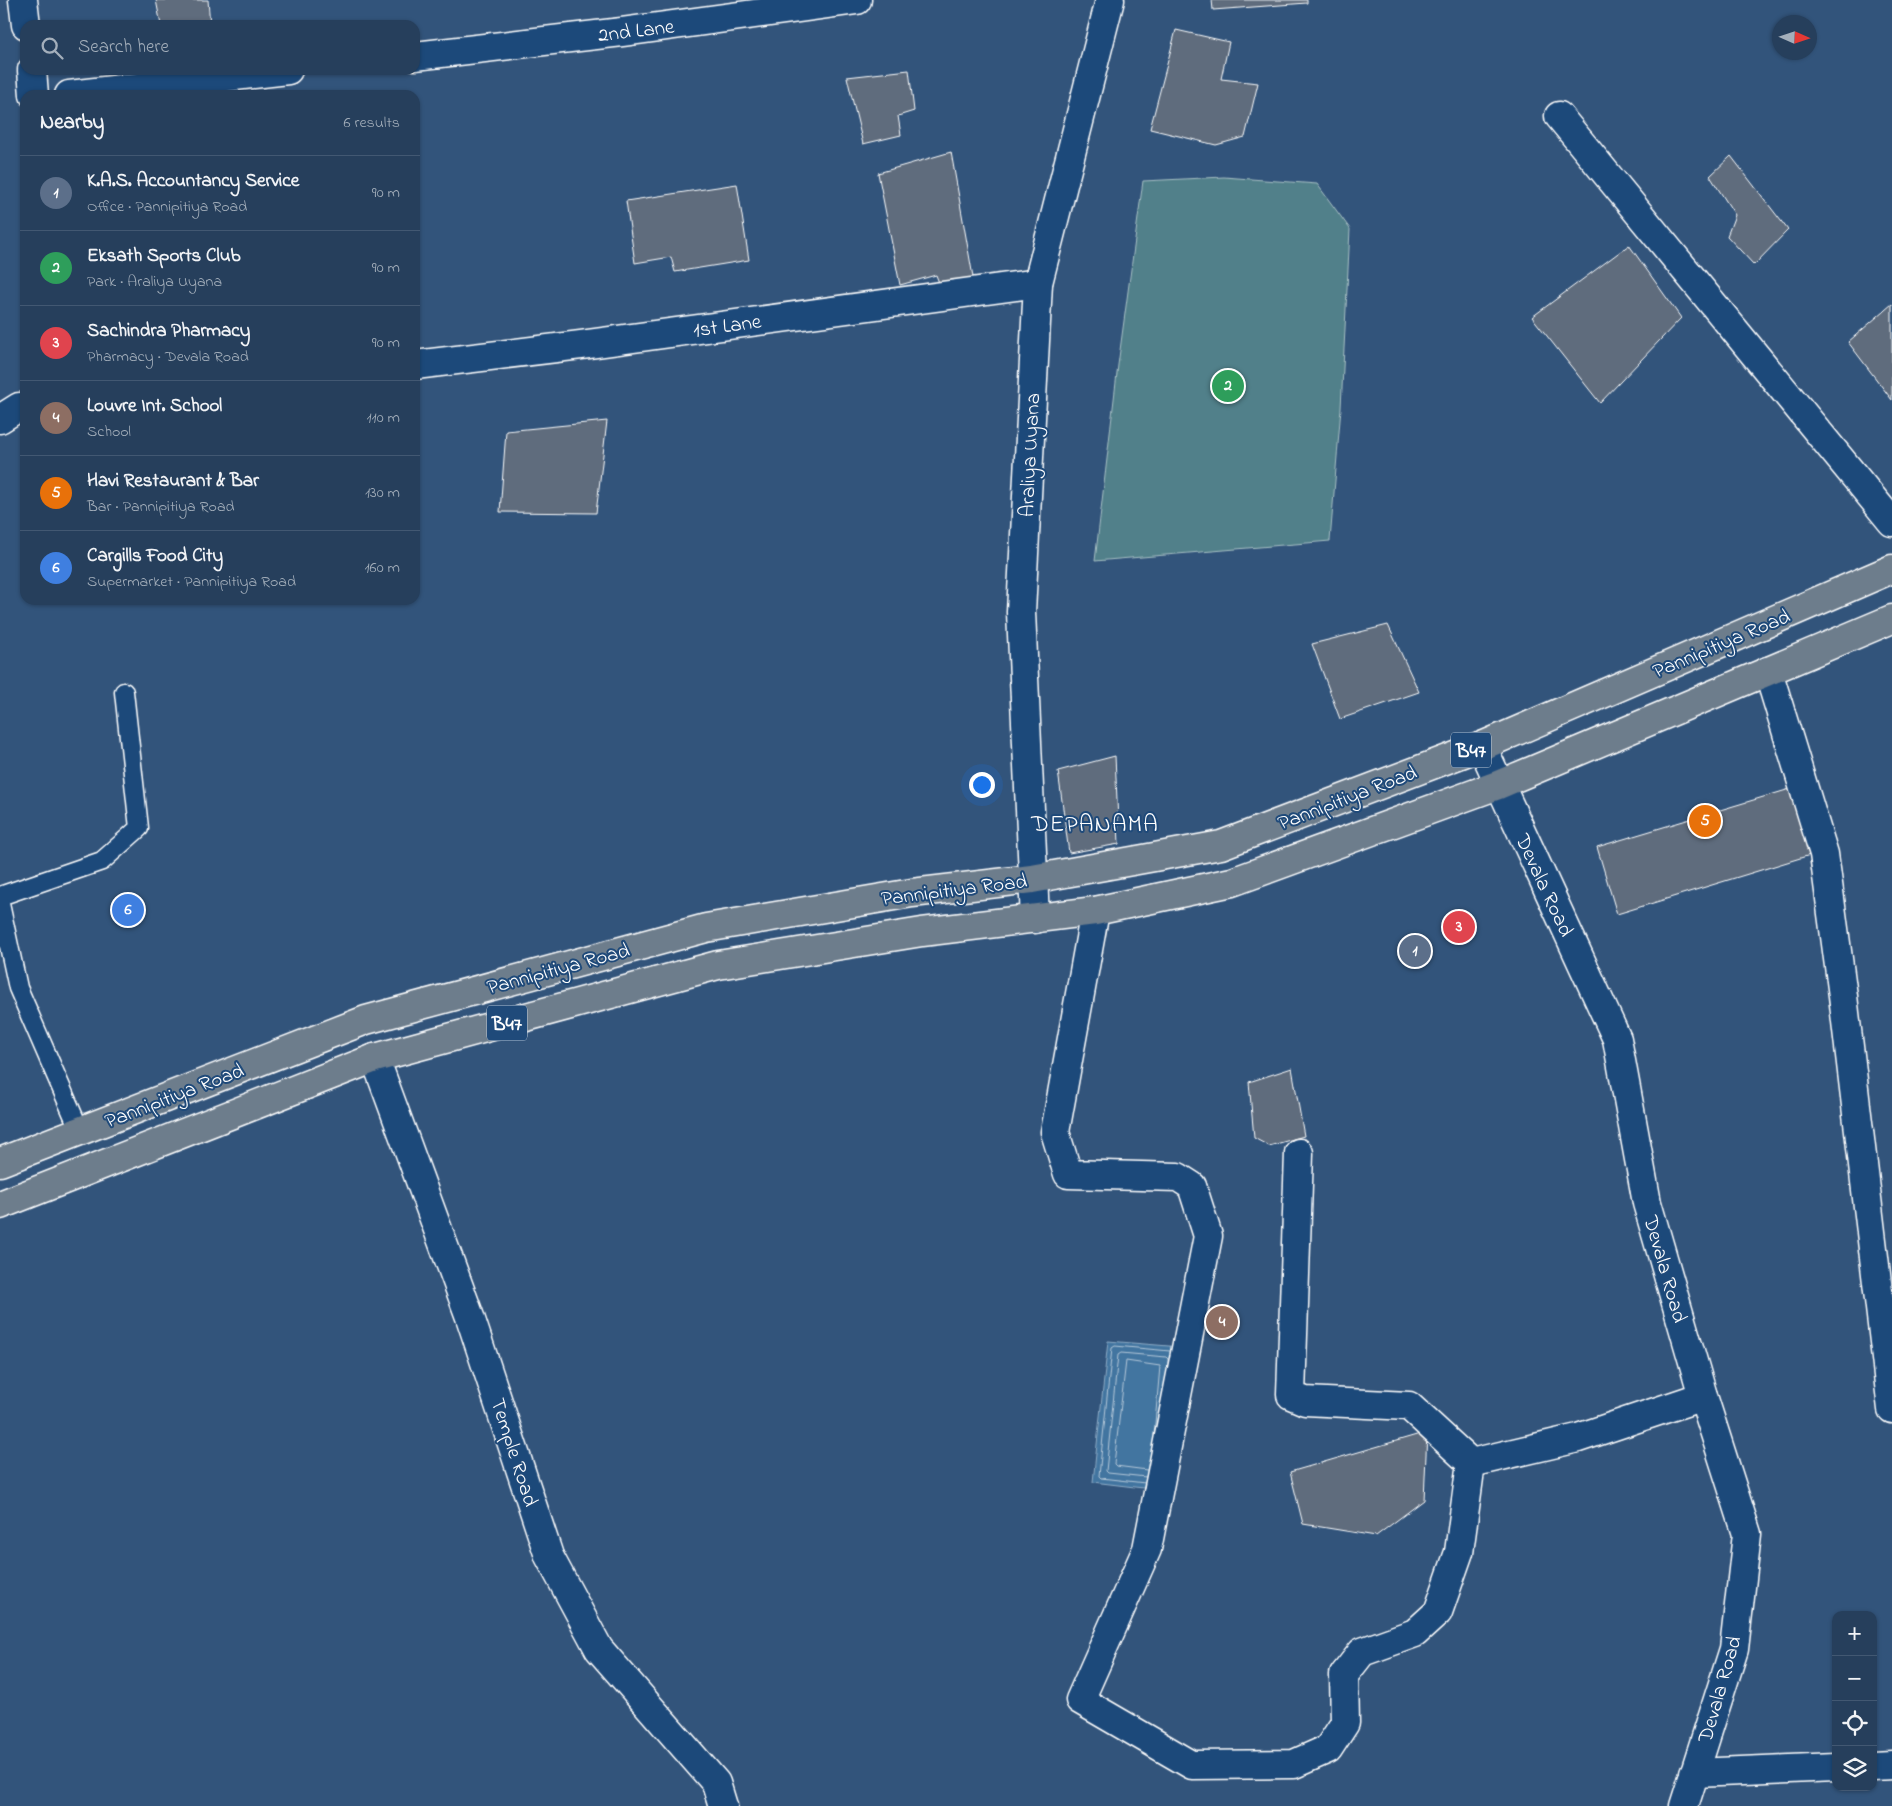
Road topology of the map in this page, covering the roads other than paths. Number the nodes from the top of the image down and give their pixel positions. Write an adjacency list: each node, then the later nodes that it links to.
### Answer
1 (23, 0): 4 (street)
2 (857, 0): 5 (street, 2nd Lane)
3 (1110, 0): 11 (street, Araliya Uyana)
4 (25, 20)
5 (420, 55)
6 (32, 75): 8 (street)
7 (244, 75): 9 (street)
8 (34, 90)
9 (113, 90)
10 (1559, 116): 15 (street)
11 (1038, 283): 12 (street, 1st Lane); 22 (street, Araliya Uyana)
12 (420, 364)
13 (20, 407): 14 (street)
14 (0, 419)
15 (1892, 522)
16 (1892, 569): 20 (main road, Pannipitiya Road / B47)
17 (1892, 619): 18 (main road, Pannipitiya Road / B47)
18 (1768, 671): 21 (main road, Pannipitiya Road / B47); 33 (street)
19 (124, 692): 23 (lane)
20 (1482, 746): 21 (street, Devala Road); 22 (main road, Pannipitiya Road / B47)
21 (1498, 785): 25 (main road, Pannipitiya Road / B47); 32 (street, Devala Road)
22 (1032, 880): 26 (street, Araliya Uyana); 28 (main road, Pannipitiya Road / B47)
23 (0, 896)
24 (0, 904): 28 (lane)
25 (1095, 911): 26 (main road, Pannipitiya Road / B47); 34 (street)
26 (1035, 919): 27 (main road, Pannipitiya Road / B47)
27 (375, 1058): 31 (main road, Pannipitiya Road / B47); 39 (street, Temple Road)
28 (80, 1131): 30 (main road, Pannipitiya Road / B47)
29 (1299, 1153): 34 (street)
30 (0, 1162)
31 (0, 1205)
32 (1703, 1396): 34 (street); 38 (street, Devala Road)
33 (1892, 1409)
34 (1472, 1463)
35 (1892, 1765): 36 (street)
36 (1877, 1766)
37 (1832, 1767): 38 (street)
38 (1694, 1773): 40 (street, Devala Road)
39 (723, 1806)
40 (1684, 1806)

